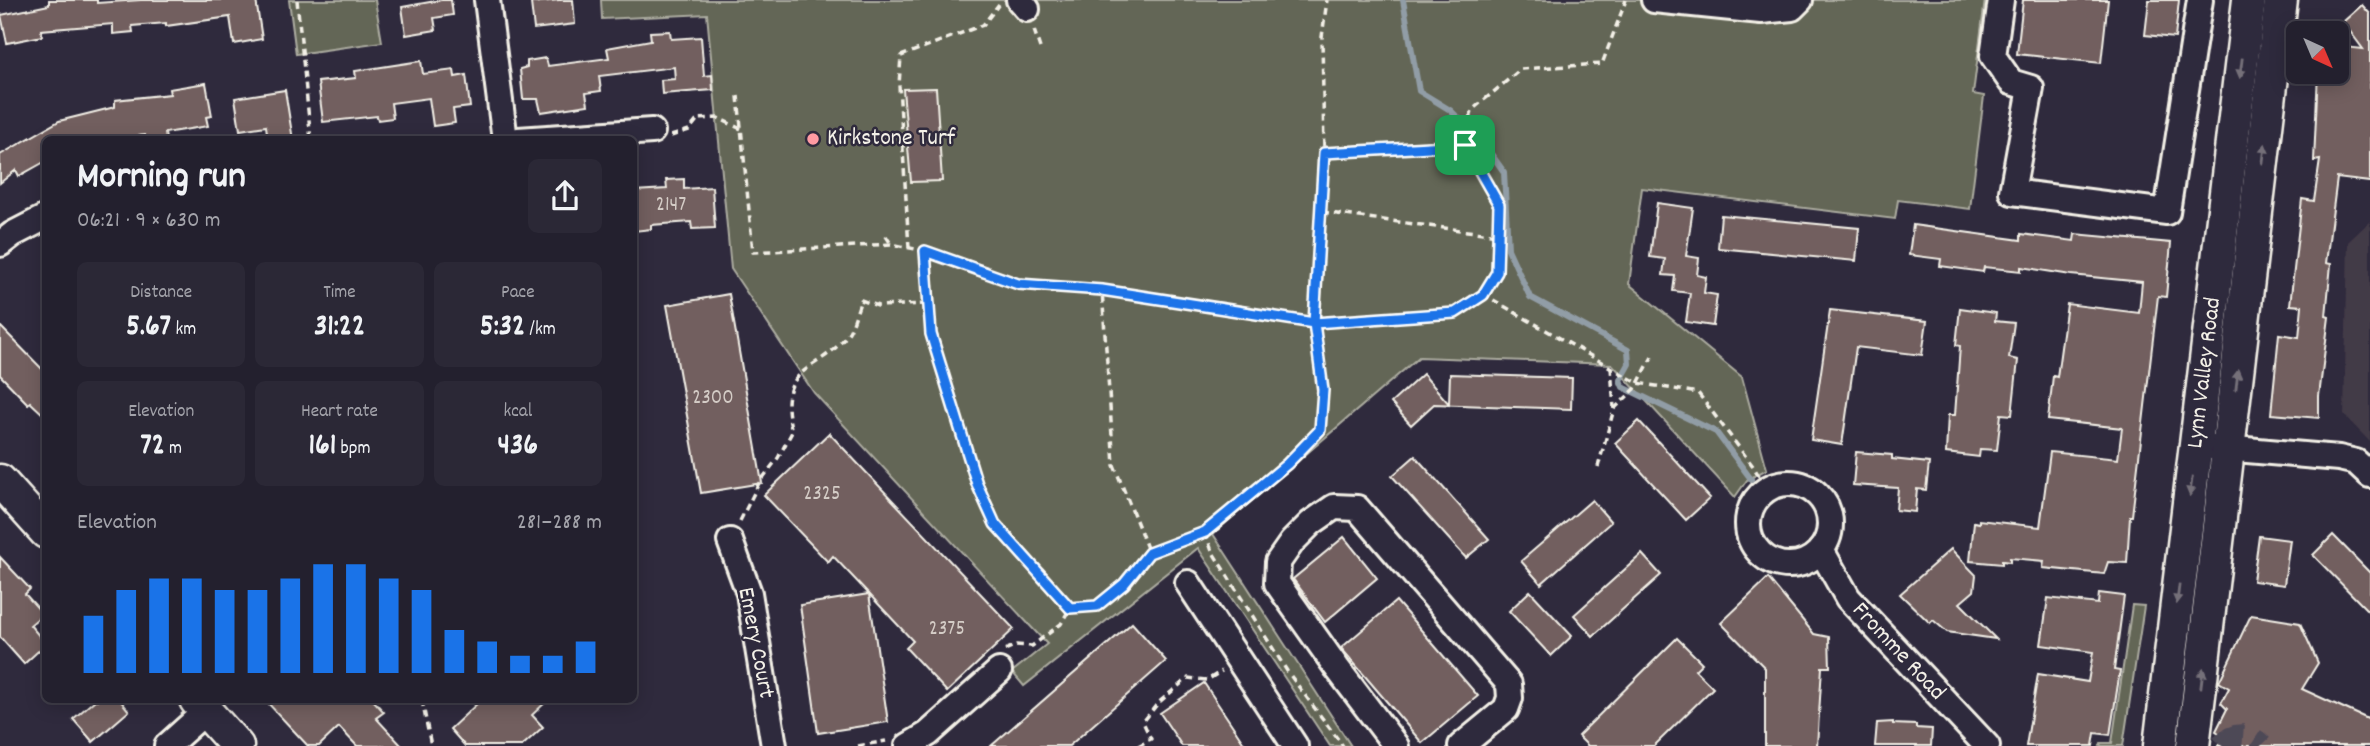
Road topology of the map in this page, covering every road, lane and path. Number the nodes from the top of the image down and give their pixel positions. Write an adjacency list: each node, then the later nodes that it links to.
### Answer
1 (298, 0): 15 (path)
2 (487, 0): 16 (street)
3 (1003, 0): 26 (path)
4 (1327, 0): 19 (path)
5 (1626, 0): 18 (path)
6 (1654, 0): 7 (street)
7 (1800, 0)
8 (2001, 0): 9 (street)
9 (2200, 0)
10 (2249, 0): 36 (main road, Lynn Valley Road, one-way to 36)
11 (2281, 0): 37 (main road, Lynn Valley Road, one-way to 11)
12 (738, 96): 13 (path)
13 (741, 129): 14 (path); 25 (path)
14 (652, 131): 17 (street)
15 (311, 136)
16 (504, 136)
17 (578, 136)
18 (1465, 144): 19 (path); 22 (path)
19 (1324, 153): 20 (path)
20 (1322, 212): 22 (path); 31 (path)
21 (42, 219): 24 (street)
22 (1498, 235): 29 (path)
23 (886, 236): 25 (path)
24 (0, 244)
25 (891, 244): 26 (path)
26 (909, 248): 27 (path)
27 (925, 251): 28 (path); 30 (path)
28 (1101, 293): 31 (path); 46 (path)
29 (1483, 295): 31 (path); 33 (path)
30 (929, 304): 44 (path); 48 (path)
31 (1314, 323): 43 (path)
32 (1652, 357): 34 (path)
33 (1612, 368): 34 (path); 35 (path)
34 (1638, 383): 35 (path); 41 (path)
35 (1614, 409): 38 (path)
36 (2197, 445): 37 (street); 65 (main road, Lynn Valley Road, one-way to 65)
37 (2230, 448): 39 (street); 66 (main road, Lynn Valley Road, one-way to 37)
38 (1598, 467)
39 (2370, 475)
40 (0, 481): 42 (main road)
41 (1767, 489): 45 (street); 45 (street)
42 (42, 528)
43 (1205, 532): 46 (path); 61 (path)
44 (730, 541): 57 (street, Emery Court)
45 (1821, 550): 64 (street, Fromme Road)
46 (1149, 553): 48 (path)
47 (1188, 583): 50 (street)
48 (1070, 608): 49 (path)
49 (1027, 646)
50 (1238, 660): 59 (path); 60 (street)
51 (999, 671): 58 (street)
52 (423, 703): 56 (path)
53 (201, 706): 54 (street); 55 (main road)
54 (167, 746)
55 (237, 746)
56 (431, 746)
57 (774, 746)
58 (908, 746)
59 (1138, 746)
60 (1295, 746)
61 (1343, 746)
62 (1396, 746): 63 (street)
63 (1461, 746)
64 (1987, 746)
65 (2160, 746)
66 (2193, 746)

